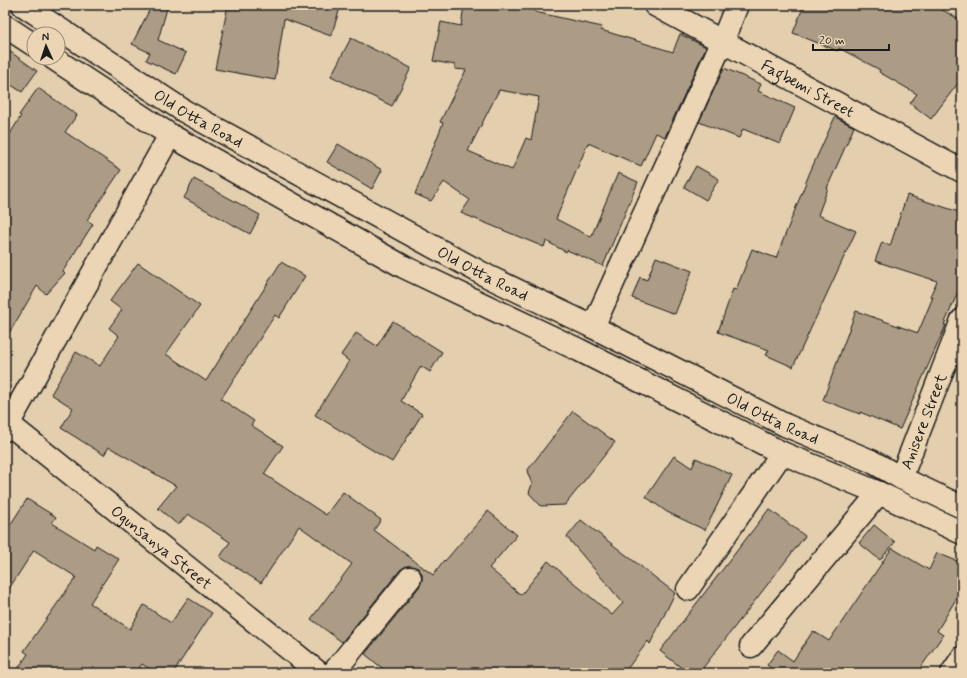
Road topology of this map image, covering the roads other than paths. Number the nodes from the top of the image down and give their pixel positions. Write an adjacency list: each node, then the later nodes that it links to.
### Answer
1 (23, 5): 10 (street, Old Otta Road)
2 (655, 5): 6 (street, Fagbemi Street)
3 (737, 5): 6 (street)
4 (5, 26): 5 (street)
5 (26, 40)
6 (722, 42): 9 (street, Fagbemi Street); 13 (street)
7 (65, 66): 8 (street, Old Otta Road)
8 (170, 135): 11 (street, Old Otta Road); 14 (street)
9 (962, 171)
10 (488, 276): 11 (street); 13 (street, Old Otta Road)
11 (474, 301): 15 (street, Old Otta Road)
12 (962, 320): 16 (street, Anisere Street)
13 (593, 327): 16 (street, Old Otta Road)
14 (6, 425): 24 (street, Ogunsanya Street)
15 (782, 453): 17 (street, Old Otta Road); 21 (street)
16 (901, 478): 18 (street, Old Otta Road)
17 (880, 493): 19 (street, Old Otta Road); 22 (street)
18 (962, 507)
19 (962, 532)
20 (410, 578): 25 (street)
21 (688, 589)
22 (751, 646)
23 (962, 658): 26 (street)
24 (319, 673)
25 (333, 673)
26 (952, 673)

